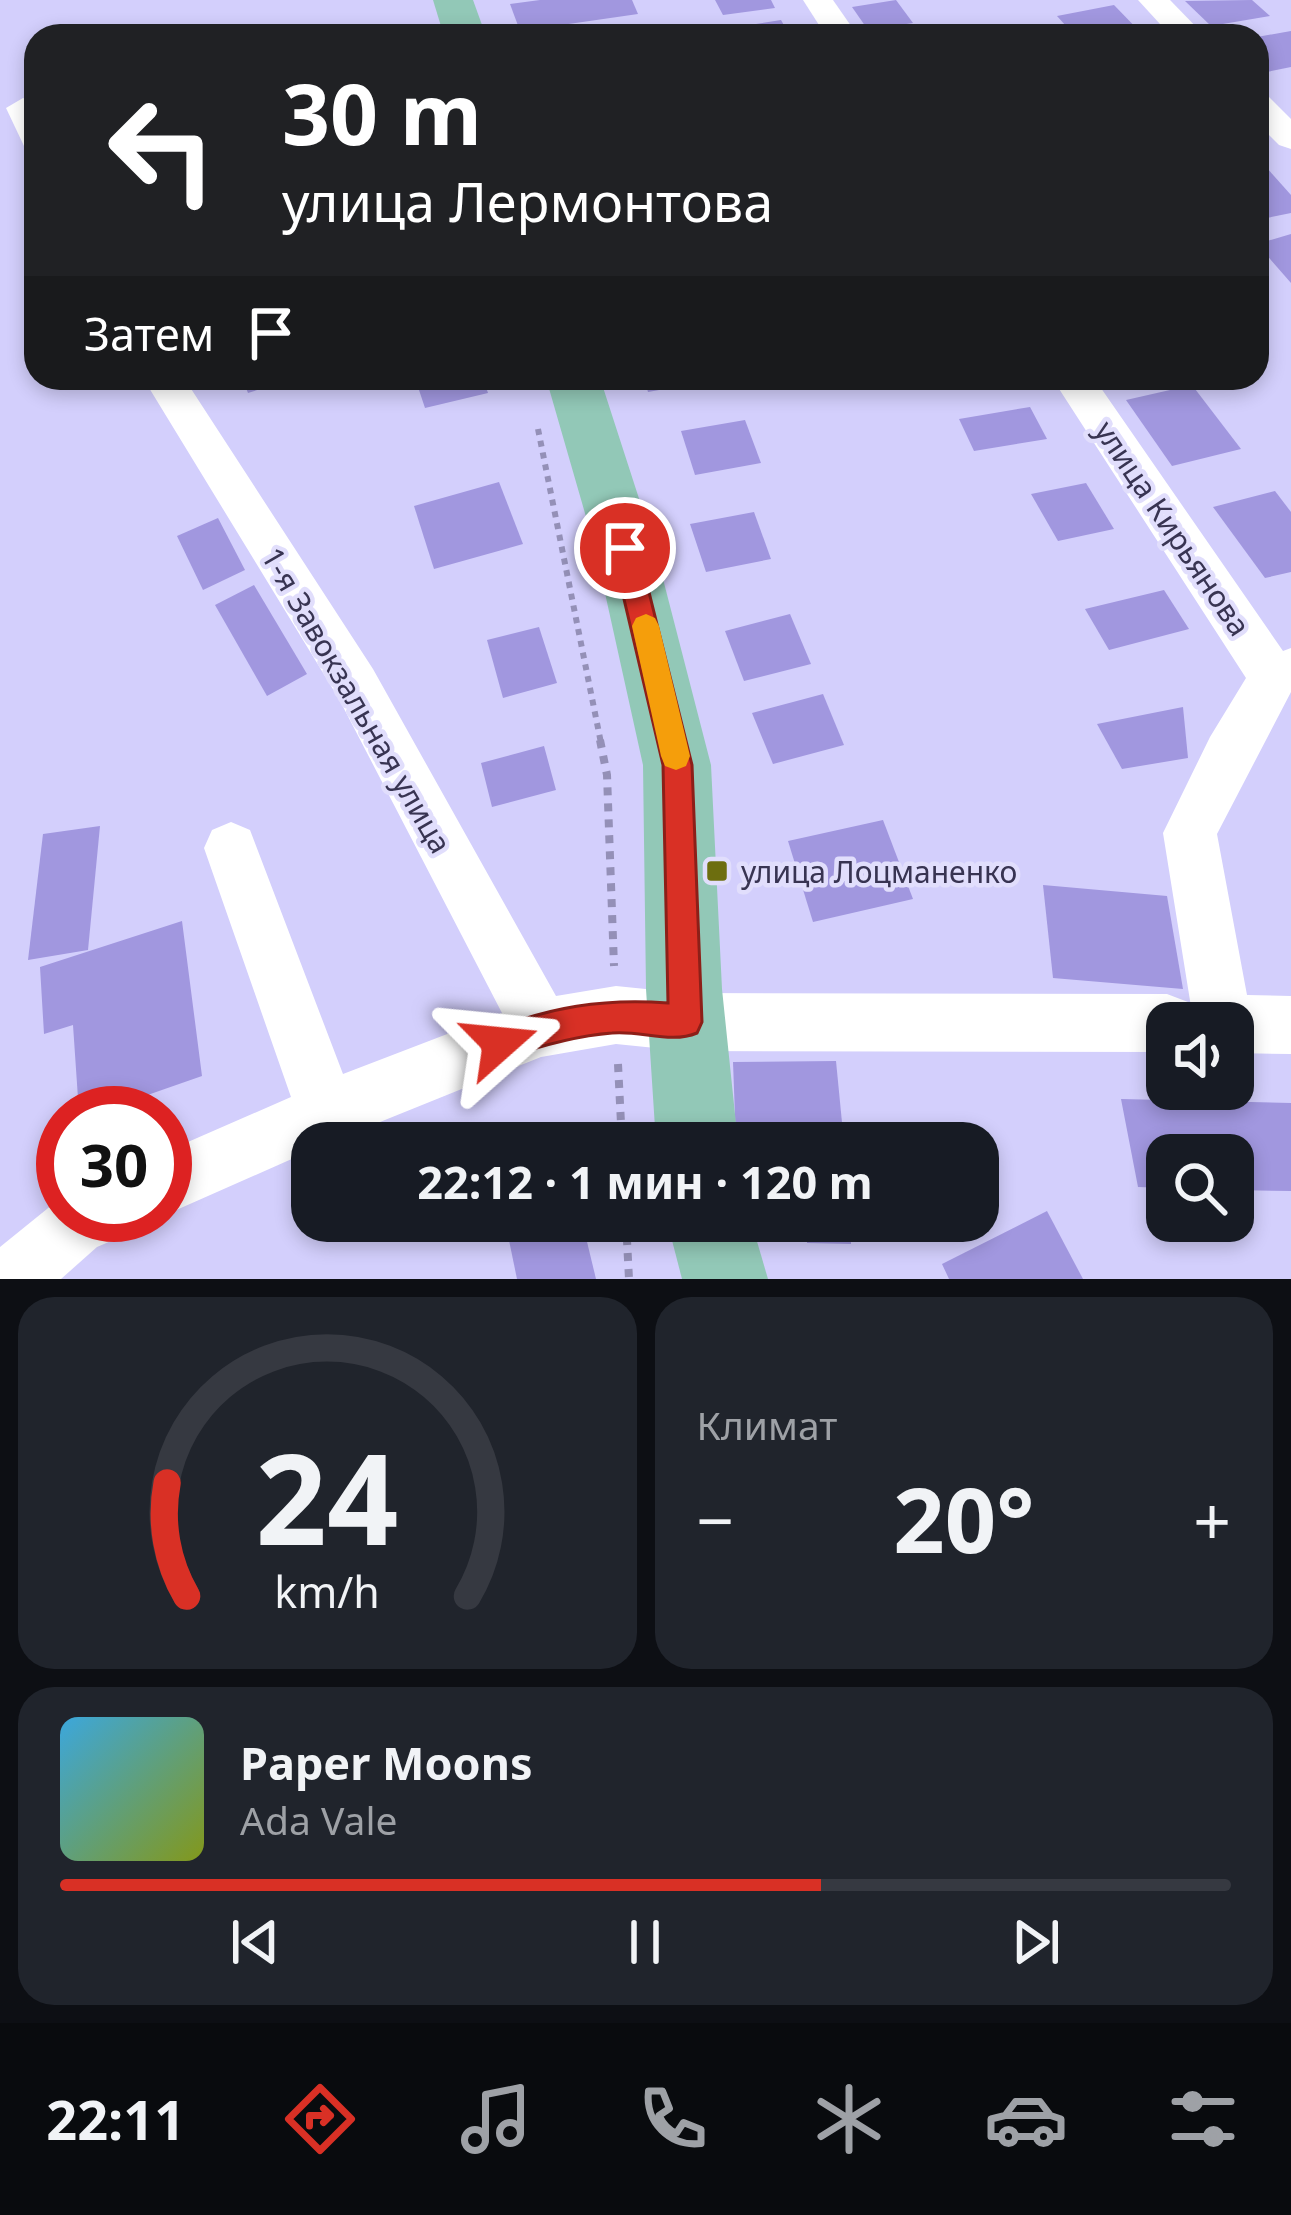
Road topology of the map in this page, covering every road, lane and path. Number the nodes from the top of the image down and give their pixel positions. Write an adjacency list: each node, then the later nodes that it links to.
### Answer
1 (1154, 0): 2 (street)
2 (1177, 24)
3 (1269, 116): 4 (street)
4 (1291, 138)
5 (171, 390): 15 (street, 1-я Завокзальная улица)
6 (1081, 390): 8 (street, улица Кирьянова)
7 (555, 401): 11 (path); 11 (main road)
8 (1282, 673): 10 (street)
9 (231, 848): 16 (street)
10 (1219, 1002)
11 (651, 1018): 12 (street); 15 (street); 17 (path); 18 (main road)
12 (1146, 1023)
13 (1254, 1024): 14 (street)
14 (1291, 1025)
15 (541, 1028): 16 (street)
16 (327, 1112): 19 (street)
17 (627, 1122)
18 (689, 1122)
19 (192, 1172)
20 (55, 1242): 23 (street)
21 (627, 1242): 24 (path)
22 (715, 1242): 25 (main road)
23 (19, 1277)
24 (629, 1279)
25 (724, 1279)

